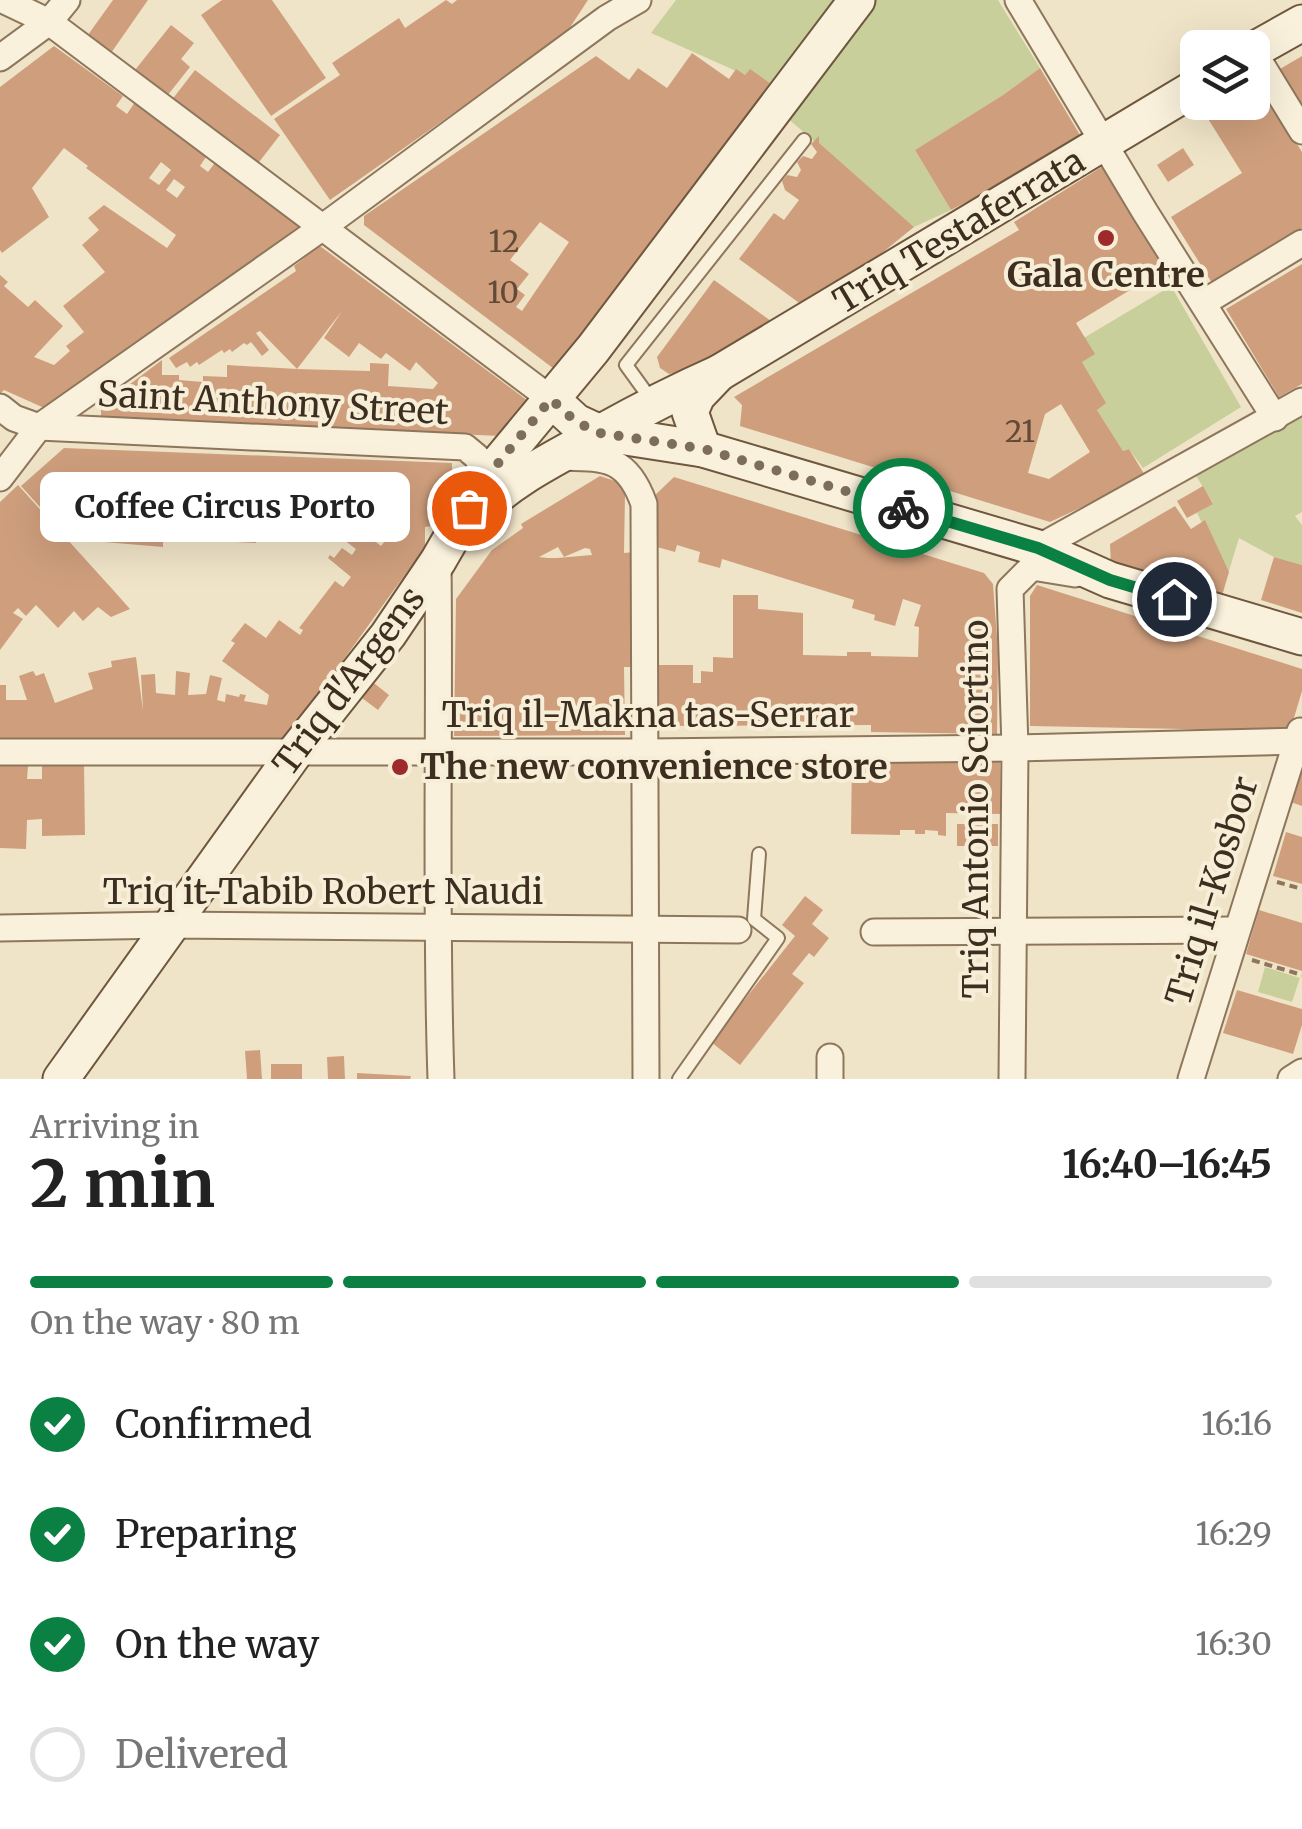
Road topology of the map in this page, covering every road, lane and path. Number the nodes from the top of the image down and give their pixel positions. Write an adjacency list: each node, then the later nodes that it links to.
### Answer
1 (2, 0): 6 (street)
2 (67, 0): 6 (street)
3 (638, 0): 15 (street)
4 (858, 0): 19 (main road, Triq d'Argens)
5 (1018, 0): 14 (street)
6 (48, 22): 9 (street); 15 (street)
7 (1302, 23): 8 (main road)
8 (1270, 41)
9 (0, 58)
10 (1270, 79): 12 (street)
11 (1180, 97): 14 (main road, Triq Testaferrata)
12 (1302, 131)
13 (804, 140): 21 (lane)
14 (1104, 144): 17 (street); 18 (main road, Triq Testaferrata)
15 (323, 227): 19 (street); 24 (street)
16 (1302, 243): 17 (street)
17 (1203, 304): 23 (street)
18 (719, 372): 21 (main road, Triq Testaferrata); 26 (main road, Triq Testaferrata)
19 (551, 399): 25 (main road); 29 (main road, Triq d'Argens)
20 (1302, 401): 23 (street)
21 (652, 402): 25 (main road, Triq Testaferrata)
22 (0, 407): 24 (street)
23 (1275, 418): 30 (street)
24 (39, 427): 28 (street); 29 (street, Saint Anthony Street)
25 (600, 433): 26 (main road); 27 (main road, Triq Testaferrata)
26 (704, 449): 30 (main road)
27 (555, 457): 31 (main road, Triq Testaferrata); 39 (street)
28 (0, 478)
29 (486, 478): 31 (main road, Triq d'Argens)
30 (1038, 548): 32 (main road)
31 (444, 549): 36 (main road, Triq d'Argens); 37 (street)
32 (1110, 580): 33 (main road); 35 (street, Triq Antonio Sciortino)
33 (1302, 637)
34 (1300, 736): 35 (street, Triq il-Makna tas-Serrar); 48 (street, Triq il-Kosbor)
35 (1014, 748): 39 (street, Triq il-Makna tas-Serrar); 47 (street, Triq Antonio Sciortino)
36 (296, 751): 37 (street, Triq il-Makna tas-Serrar); 38 (street, Triq il-Makna tas-Serrar); 41 (main road, Triq d'Argens)
37 (440, 751): 39 (street, Triq il-Makna tas-Serrar); 42 (street)
38 (0, 752)
39 (647, 752): 44 (street)
40 (759, 854): 54 (lane)
41 (169, 925): 42 (street, Triq it-Tabib Robert Naudi); 43 (street, Triq it-Tabib Robert Naudi); 51 (main road, Triq d'Argens)
42 (436, 926): 44 (street, Triq it-Tabib Robert Naudi); 52 (street)
43 (0, 928)
44 (646, 929): 45 (street, Triq it-Tabib Robert Naudi); 53 (street)
45 (738, 930)
46 (874, 932): 47 (street)
47 (1012, 932): 48 (street); 55 (street, Triq Antonio Sciortino)
48 (1232, 942): 49 (path); 56 (street, Triq il-Kosbor)
49 (1302, 974)
50 (1302, 1072): 57 (street)
51 (61, 1079)
52 (441, 1079)
53 (646, 1079)
54 (680, 1079)
55 (1012, 1079)
56 (1190, 1079)
57 (1291, 1079)

